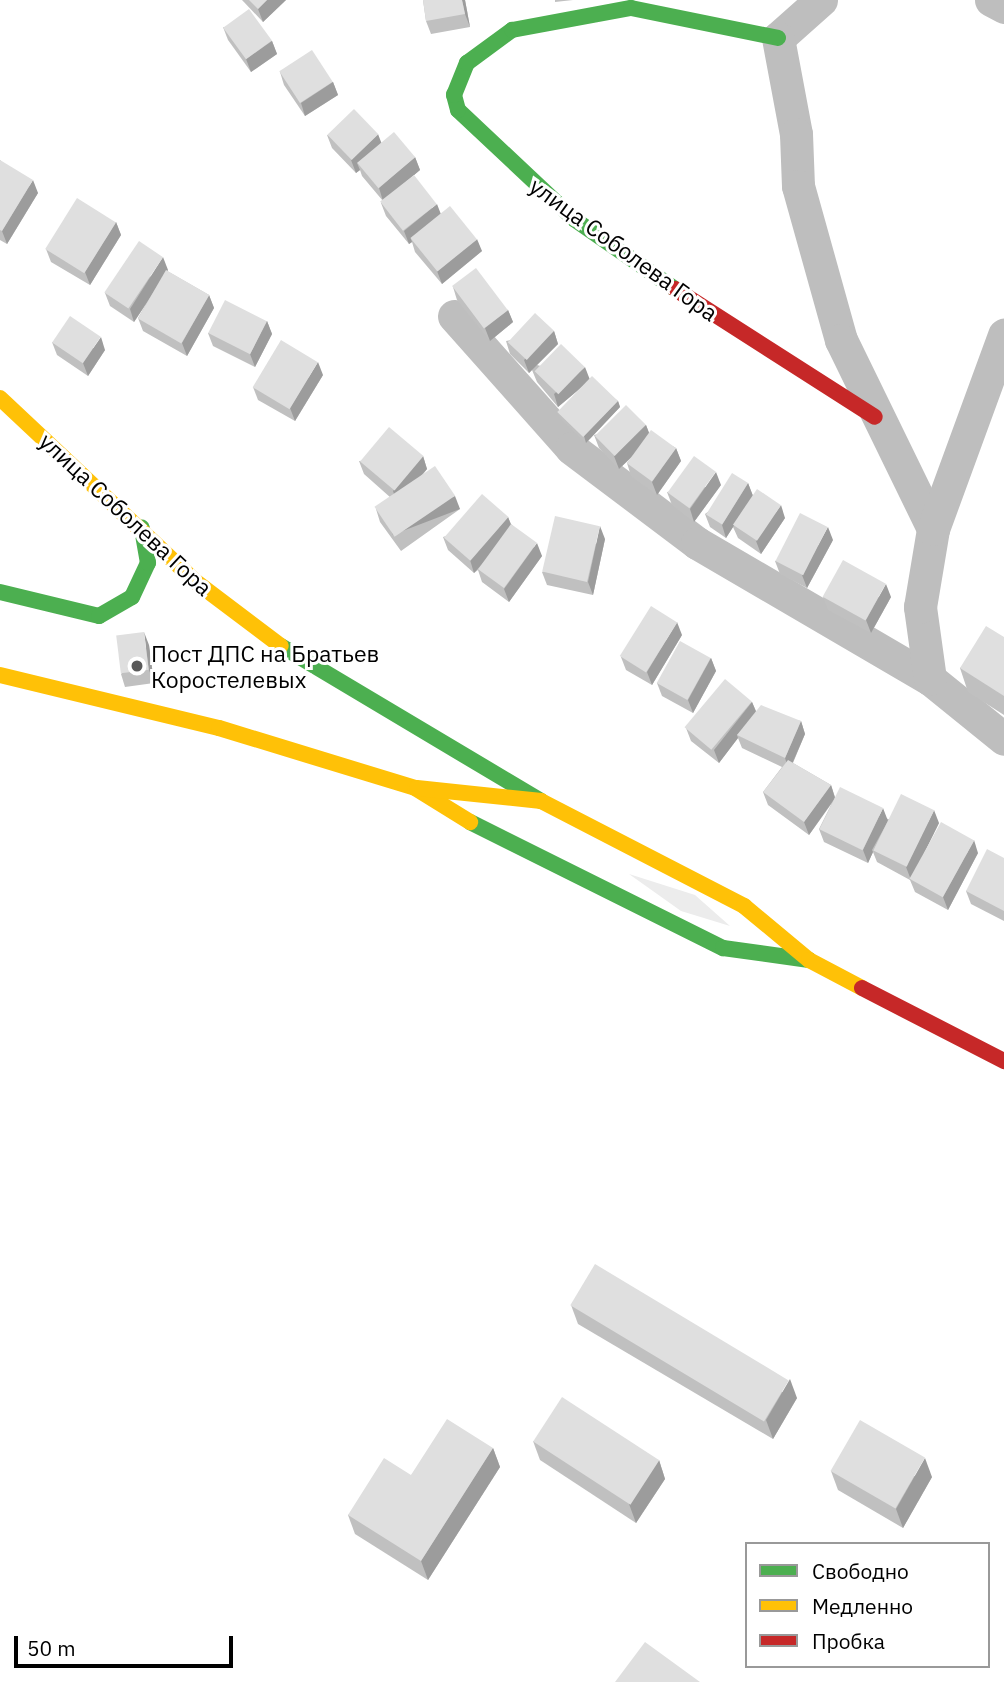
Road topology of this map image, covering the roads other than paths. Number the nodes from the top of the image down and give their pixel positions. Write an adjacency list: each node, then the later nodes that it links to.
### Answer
1 (821, 0): 4 (street)
2 (991, 0): 3 (street)
3 (1004, 7)
4 (778, 38): 8 (street); 8 (street, улица Соболева Гора)
5 (454, 316): 13 (street)
6 (1004, 335): 10 (street)
7 (0, 398): 9 (street, улица Соболева Гора)
8 (875, 417): 10 (street)
9 (142, 528): 11 (street); 16 (street, улица Соболева Гора)
10 (933, 529): 13 (street)
11 (0, 592)
12 (0, 675): 15 (street)
13 (930, 679): 14 (street)
14 (1004, 740)
15 (415, 788): 16 (street); 17 (street)
16 (541, 801): 17 (street, улица Соболева Гора)
17 (809, 960): 18 (street)
18 (1004, 1061)

